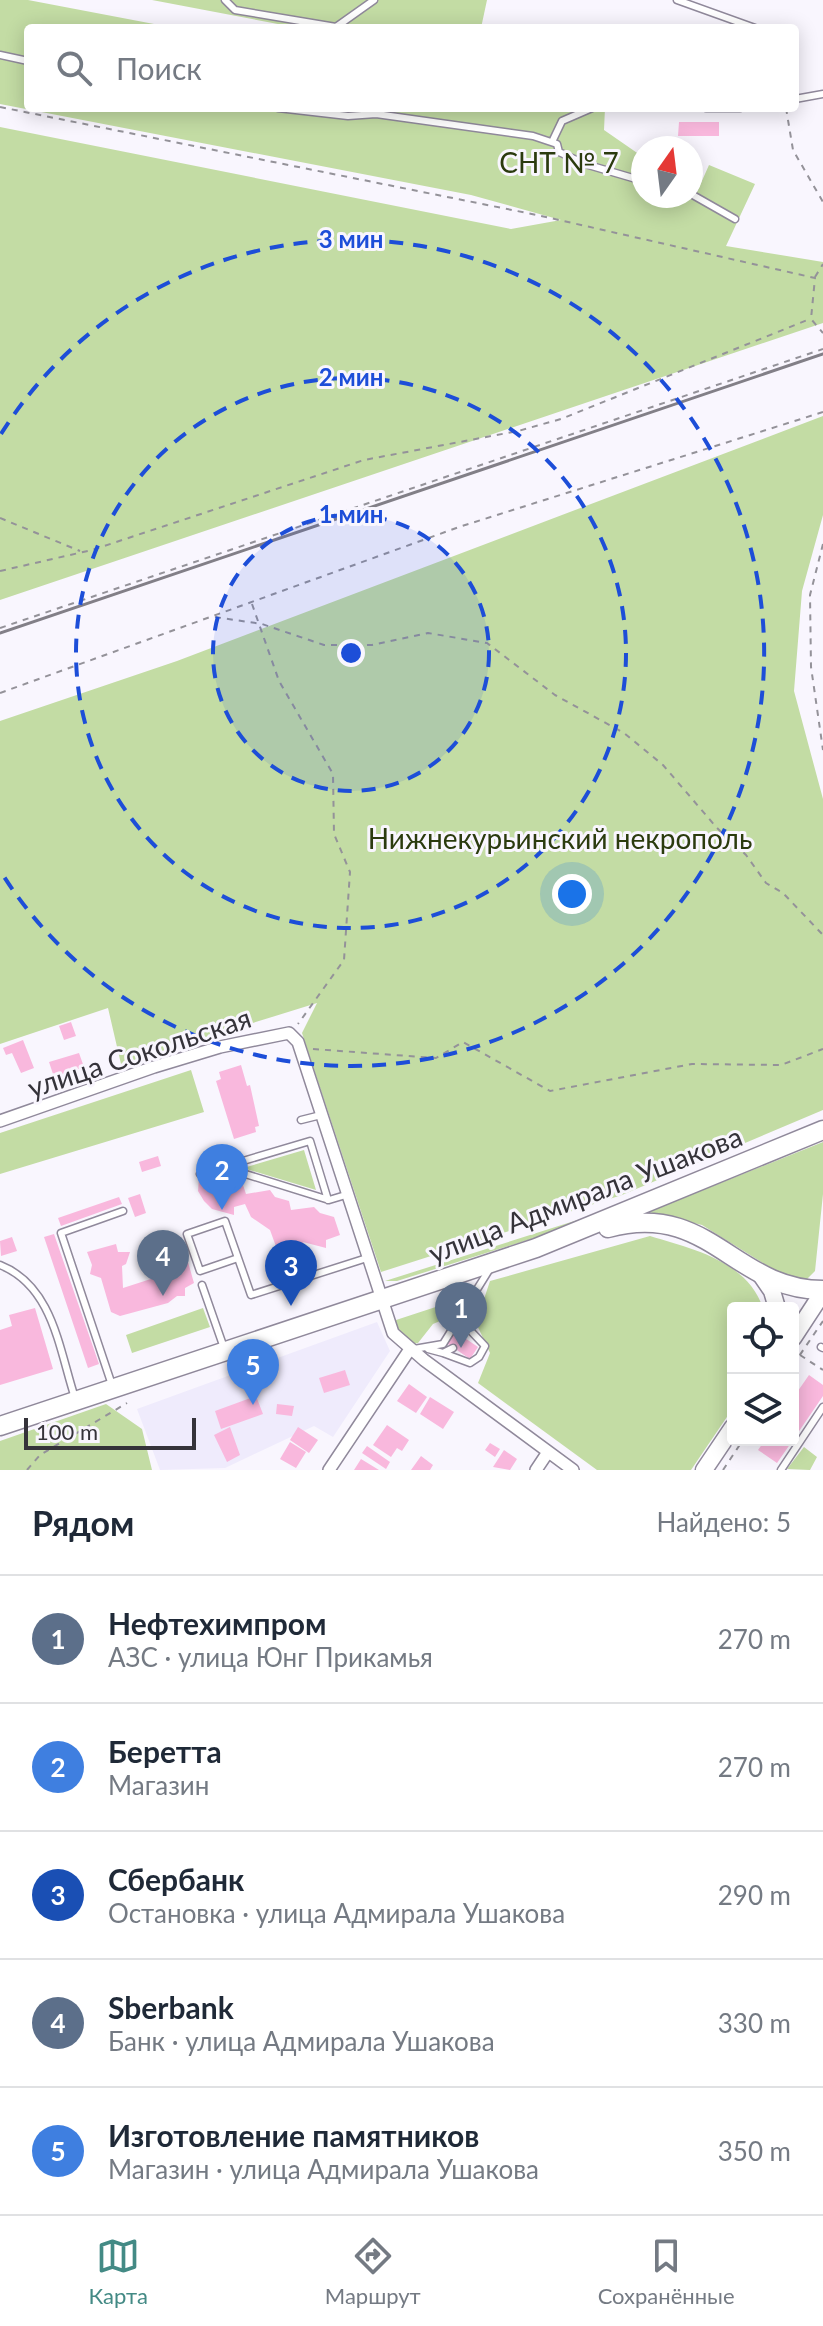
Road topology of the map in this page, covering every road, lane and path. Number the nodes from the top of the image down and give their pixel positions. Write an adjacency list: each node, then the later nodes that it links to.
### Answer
1 (225, 0): 4 (lane)
2 (374, 0): 5 (lane)
3 (677, 0): 6 (lane)
4 (318, 24)
5 (340, 24)
6 (744, 24)
7 (0, 55): 8 (lane)
8 (24, 60)
9 (823, 94): 10 (lane)
10 (799, 97)
11 (0, 107): 12 (path)
12 (24, 112)
13 (25, 112): 23 (path)
14 (328, 112): 17 (lane)
15 (583, 112): 17 (lane)
16 (787, 112): 20 (path)
17 (552, 142): 18 (lane)
18 (631, 177)
19 (703, 201): 21 (lane)
20 (823, 202)
21 (735, 219)
22 (823, 264): 23 (path)
23 (815, 278): 24 (path)
24 (811, 319): 25 (path); 30 (path)
25 (823, 333)
26 (823, 349): 35 (path)
27 (823, 412): 32 (path)
28 (0, 518): 30 (path)
29 (823, 544): 37 (path)
30 (81, 552): 31 (path)
31 (0, 571)
32 (251, 603): 33 (path); 34 (path)
33 (214, 617): 34 (path); 36 (path)
34 (258, 623): 38 (path); 39 (path)
35 (0, 628)
36 (0, 693)
37 (823, 750)
38 (823, 935)
39 (292, 1034): 40 (street); 44 (street, улица Сокольская)
40 (300, 1048): 41 (path); 42 (street)
41 (823, 1049)
42 (322, 1115): 43 (lane); 48 (street)
43 (301, 1120)
44 (0, 1121)
45 (823, 1130): 51 (main road, улица Адмирала Ушакова)
46 (223, 1167): 47 (lane); 49 (lane); 49 (lane)
47 (200, 1174)
48 (349, 1194): 49 (lane); 52 (street)
49 (328, 1200)
50 (123, 1211): 73 (lane)
51 (536, 1248): 54 (main road, улица Адмирала Ушакова); 56 (main road)
52 (370, 1257): 53 (lane); 59 (street)
53 (238, 1258): 53 (lane)
54 (492, 1264): 59 (main road, улица Адмирала Ушакова); 61 (lane)
55 (0, 1265): 74 (lane)
56 (761, 1275): 58 (main road); 60 (main road)
57 (202, 1285): 69 (lane)
58 (823, 1291): 64 (main road)
59 (382, 1299): 67 (street); 69 (main road, улица Адмирала Ушакова)
60 (775, 1302)
61 (469, 1303): 63 (lane); 68 (lane)
62 (823, 1321): 71 (path)
63 (467, 1327): 65 (lane); 70 (lane)
64 (799, 1329)
65 (461, 1336)
66 (453, 1348): 70 (lane)
67 (410, 1349): 68 (lane); 80 (street); 82 (street)
68 (428, 1349): 70 (lane)
69 (225, 1351): 73 (main road, улица Адмирала Ушакова)
70 (443, 1353)
71 (800, 1355): 72 (path)
72 (823, 1370)
73 (113, 1389): 74 (main road, улица Адмирала Ушакова)
74 (76, 1401): 77 (main road, улица Адмирала Ушакова)
75 (127, 1403): 81 (path)
76 (823, 1407): 87 (lane)
77 (0, 1426)
78 (727, 1436): 85 (main road)
79 (739, 1446): 86 (path)
80 (548, 1452): 83 (street); 84 (street)
81 (27, 1470)
82 (329, 1470)
83 (536, 1470)
84 (573, 1470)
85 (704, 1470)
86 (723, 1470)
87 (781, 1470)

